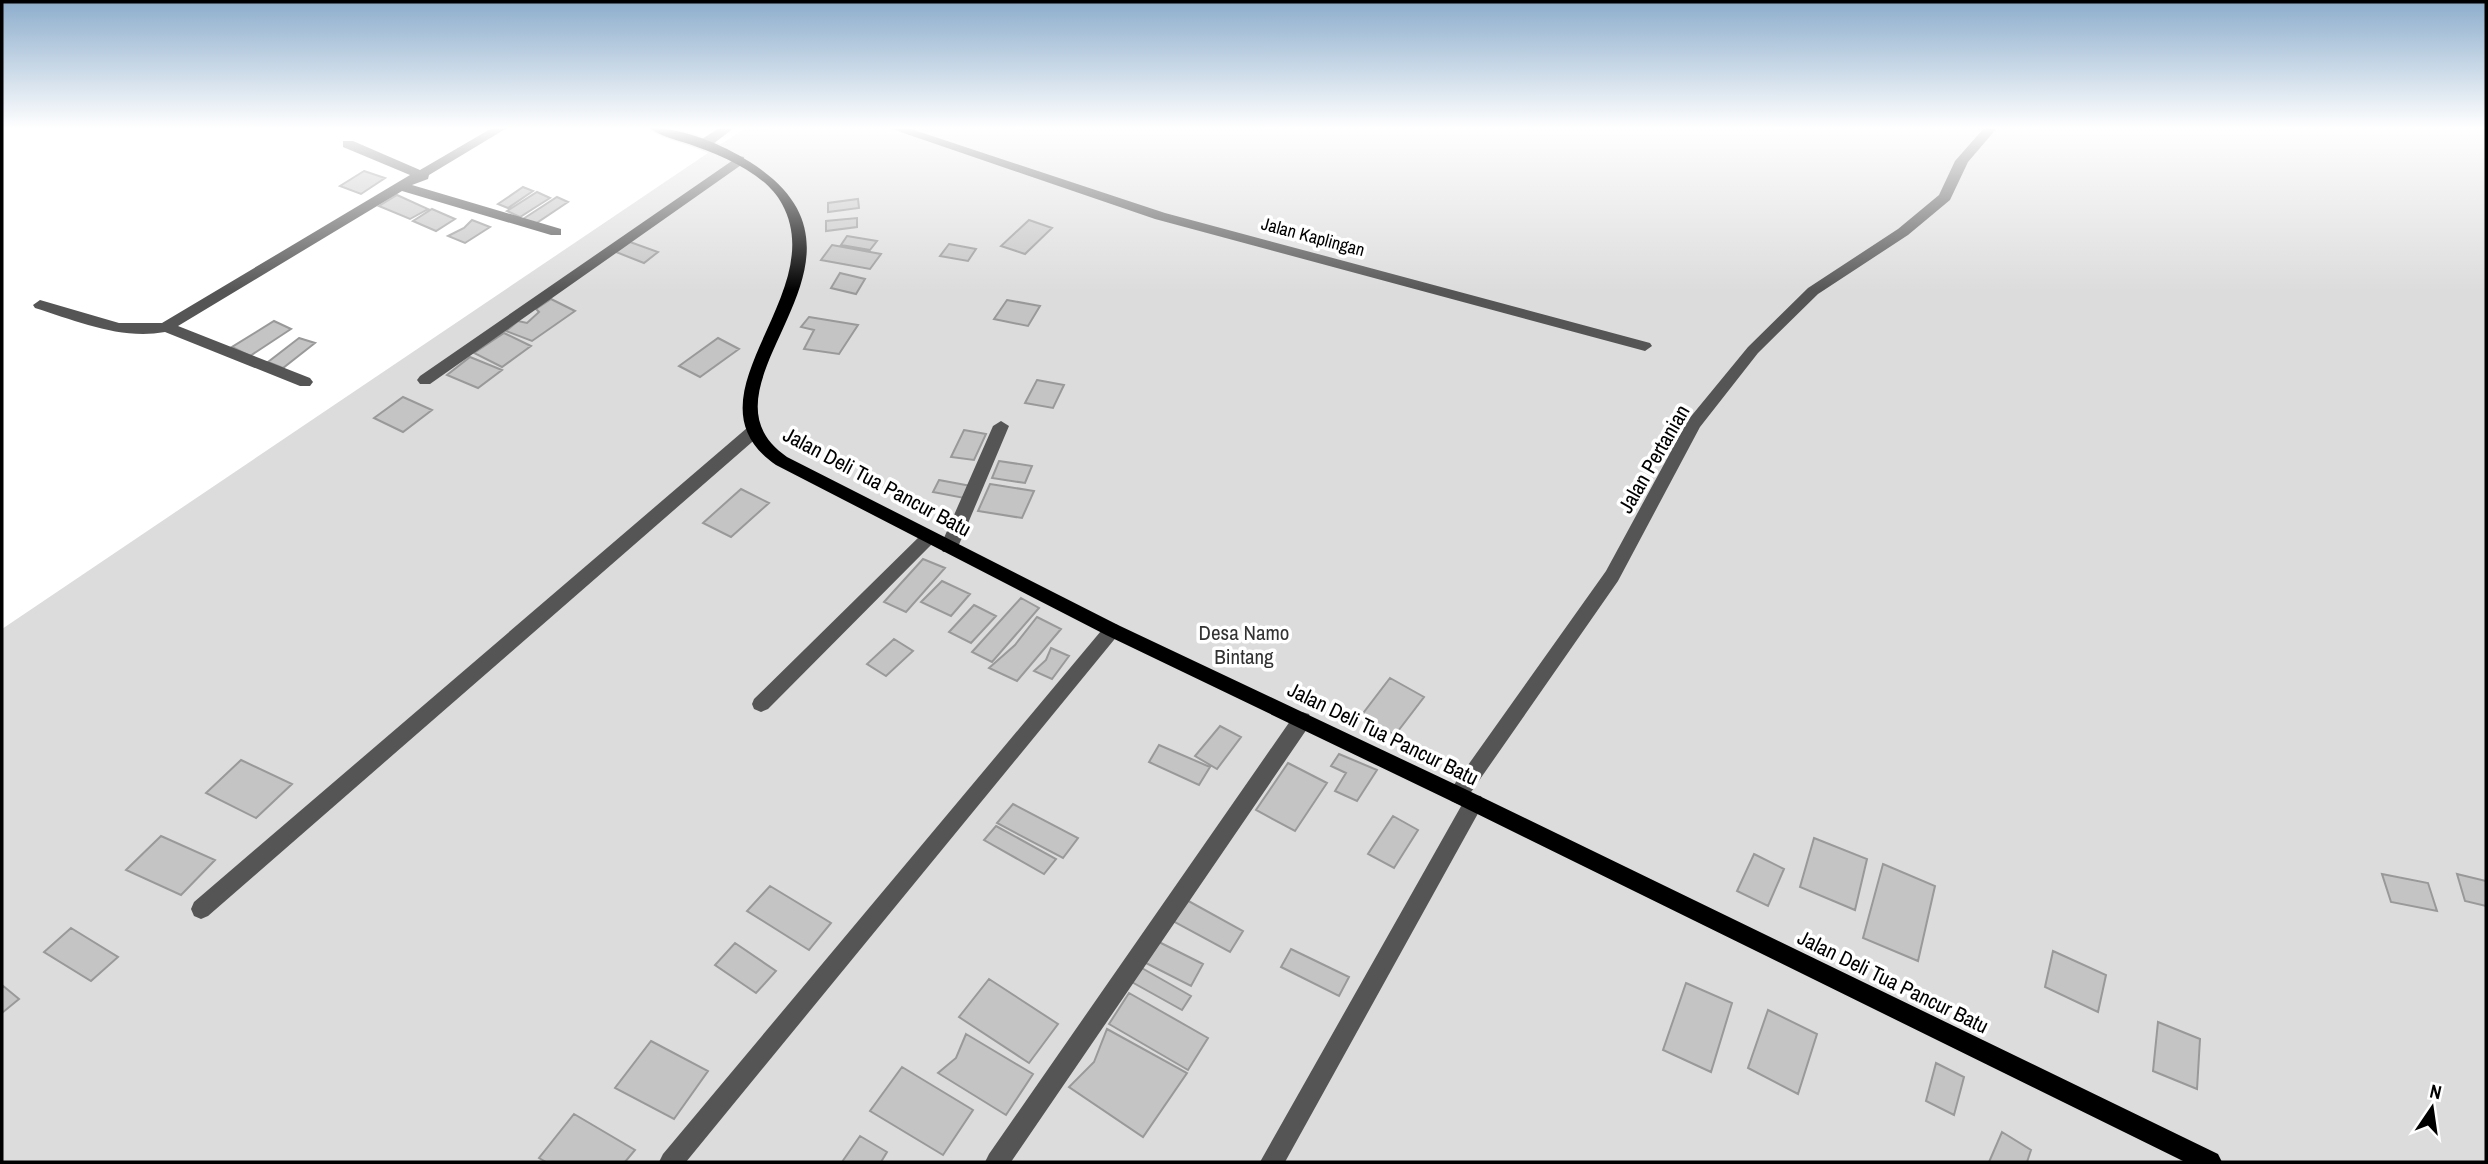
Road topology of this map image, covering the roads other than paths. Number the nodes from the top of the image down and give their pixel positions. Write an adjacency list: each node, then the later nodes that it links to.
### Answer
1 (412, 182): 6 (street)
2 (707, 182): 11 (street)
3 (770, 182): 14 (main road, Jalan Deli Tua Pancur Batu)
4 (1059, 182): 10 (street, Jalan Kaplingan)
5 (1952, 182): 20 (street, Jalan Pertanian)
6 (404, 187): 7 (street); 9 (street)
7 (556, 232)
8 (40, 305): 9 (street)
9 (166, 327): 12 (street)
10 (1645, 346)
11 (425, 380)
12 (305, 382)
13 (1000, 426): 16 (street)
14 (753, 432): 15 (main road, Jalan Deli Tua Pancur Batu); 21 (street)
15 (929, 537): 16 (main road, Jalan Deli Tua Pancur Batu); 18 (street)
16 (949, 547): 17 (main road, Jalan Deli Tua Pancur Batu)
17 (1112, 629): 19 (main road, Jalan Deli Tua Pancur Batu); 22 (street)
18 (761, 704)
19 (1302, 720): 20 (main road, Jalan Deli Tua Pancur Batu); 23 (street)
20 (1466, 799): 24 (street, Jalan Pertanian); 25 (main road, Jalan Deli Tua Pancur Batu)
21 (201, 909)
22 (671, 1162)
23 (997, 1162)
24 (1272, 1162)
25 (2210, 1162)

